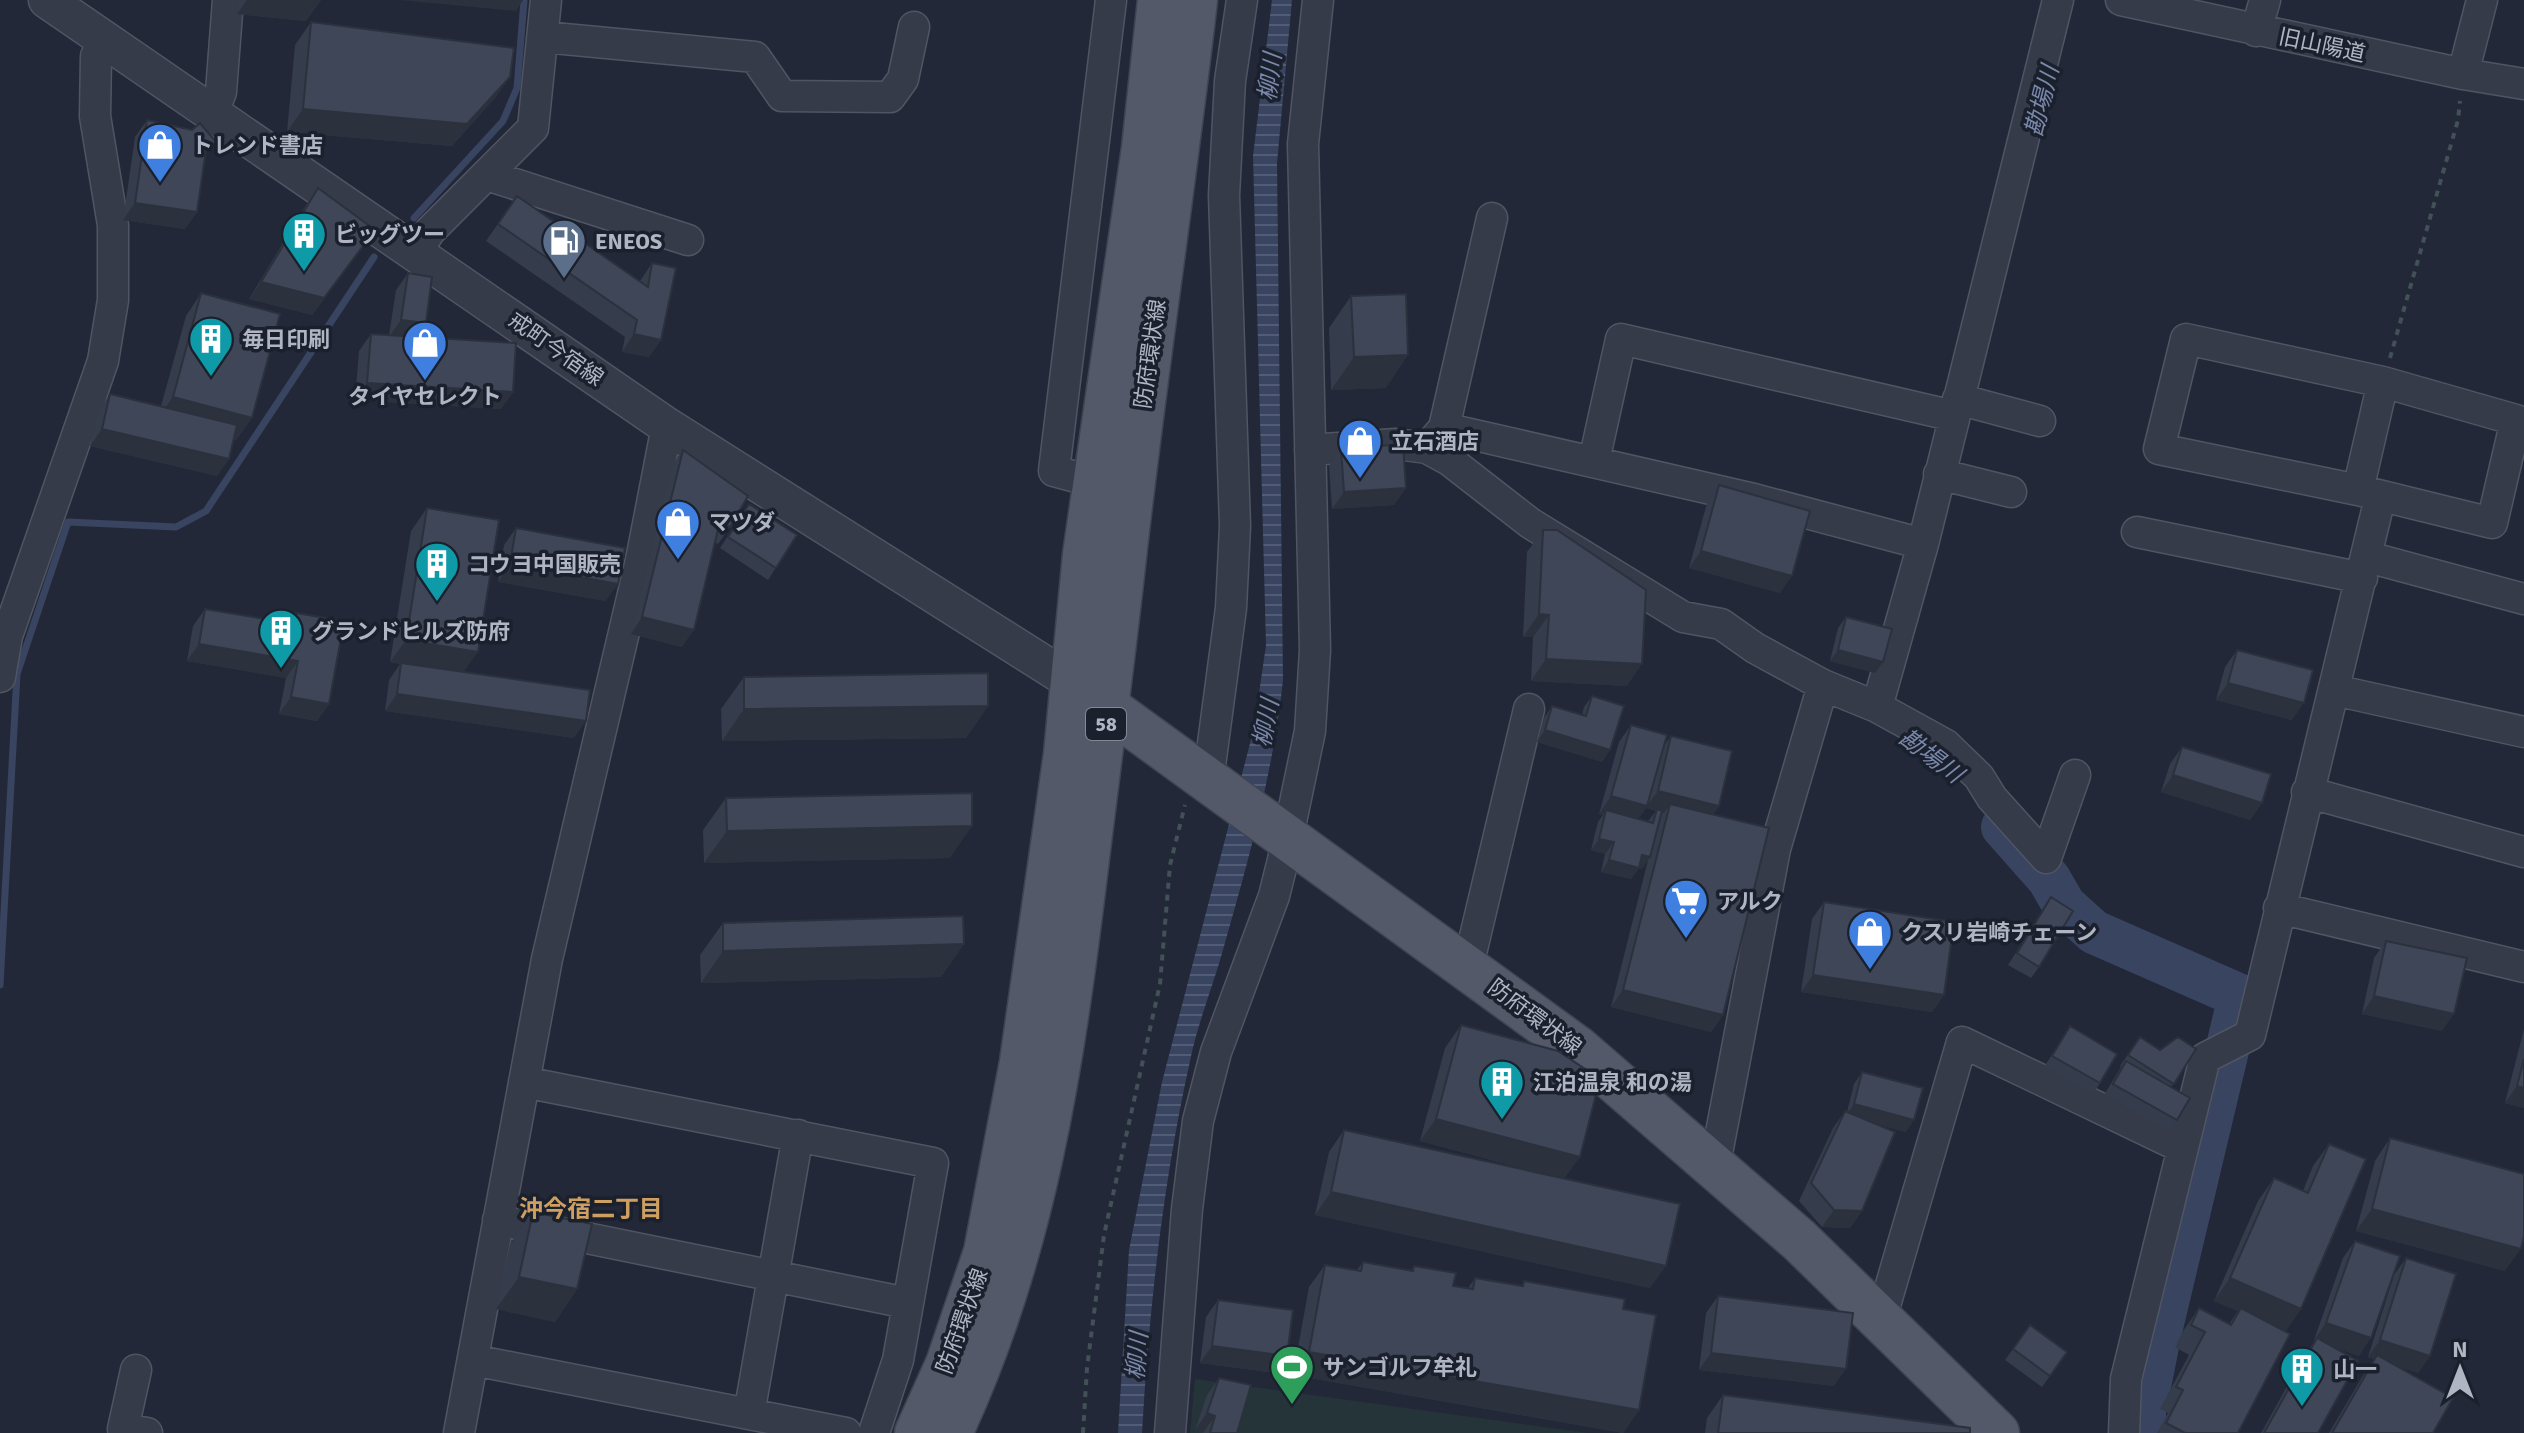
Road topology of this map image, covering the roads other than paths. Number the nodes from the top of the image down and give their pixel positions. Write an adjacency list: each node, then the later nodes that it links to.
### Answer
1 (228, 0): 19 (street)
2 (546, 0): 15 (street)
3 (1111, 0): 32 (street)
4 (1160, 0): 32 (main road, 防府環状線 / 58)
5 (1195, 0): 42 (main road, 防府環状線 / 58)
6 (1242, 0): 47 (street)
7 (1318, 0): 29 (street)
8 (2058, 0): 25 (street)
9 (2121, 0): 14 (street, 旧山陽道)
10 (2265, 0): 14 (street)
11 (2482, 0): 17 (street)
12 (60, 4): 16 (street, 戒町今宿線)
13 (914, 27): 15 (street)
14 (2256, 31): 17 (street, 旧山陽道)
15 (543, 37): 20 (street)
16 (106, 40): 19 (street, 戒町今宿線); 39 (street)
17 (2463, 74): 18 (street, 旧山陽道)
18 (2524, 84)
19 (213, 113): 23 (street, 戒町今宿線)
20 (487, 175): 22 (street); 23 (street)
21 (1492, 218): 28 (street)
22 (688, 240)
23 (416, 252): 27 (street, 戒町今宿線)
24 (2383, 382): 34 (street); 34 (street); 34 (street)
25 (1956, 407): 26 (street); 30 (street); 31 (street)
26 (2040, 421)
27 (667, 426): 42 (street, 戒町今宿線); 54 (street)
28 (1436, 438): 29 (street); 30 (street); 40 (street)
29 (1310, 450): 49 (street)
30 (1594, 461): 36 (street)
31 (1939, 474): 33 (street); 36 (street)
32 (1095, 482): 42 (main road, 防府環状線 / 58)
33 (2011, 492)
34 (2369, 494): 37 (street)
35 (2137, 532): 37 (street)
36 (1923, 544): 43 (street)
37 (2365, 568): 38 (street); 41 (street)
38 (2524, 599)
39 (0, 677)
40 (1823, 685): 43 (street); 57 (street)
41 (2334, 690): 45 (street); 48 (street)
42 (1091, 696): 47 (main road, 防府環状線 / 58); 69 (main road, 防府環状線 / 58); 70 (main road, 防府環状線 / 58)
43 (1877, 707): 46 (street)
44 (1529, 709): 52 (street)
45 (2524, 732)
46 (2075, 775)
47 (1206, 791): 49 (main road, 防府環状線 / 58)
48 (2307, 792): 50 (street); 51 (street)
49 (1280, 832): 52 (main road, 防府環状線 / 58); 71 (street)
50 (2524, 852)
51 (2279, 908): 53 (street); 56 (street)
52 (1468, 966): 57 (main road, 防府環状線 / 58)
53 (2524, 967)
54 (524, 1082): 55 (street); 58 (street)
55 (798, 1135): 59 (street); 60 (street)
56 (2183, 1148): 61 (street); 73 (street)
57 (1715, 1164): 61 (main road, 防府環状線 / 58)
58 (498, 1220): 59 (street); 62 (street)
59 (772, 1275): 60 (street); 64 (street)
60 (907, 1303): 68 (street)
61 (1881, 1319): 72 (main road, 防府環状線 / 58)
62 (473, 1360): 64 (street); 66 (street)
63 (136, 1370): 65 (street)
64 (749, 1414): 67 (street)
65 (147, 1433)
66 (459, 1433)
67 (846, 1433)
68 (874, 1433)
69 (917, 1433)
70 (950, 1433)
71 (1170, 1433)
72 (1997, 1433)
73 (2124, 1433)

